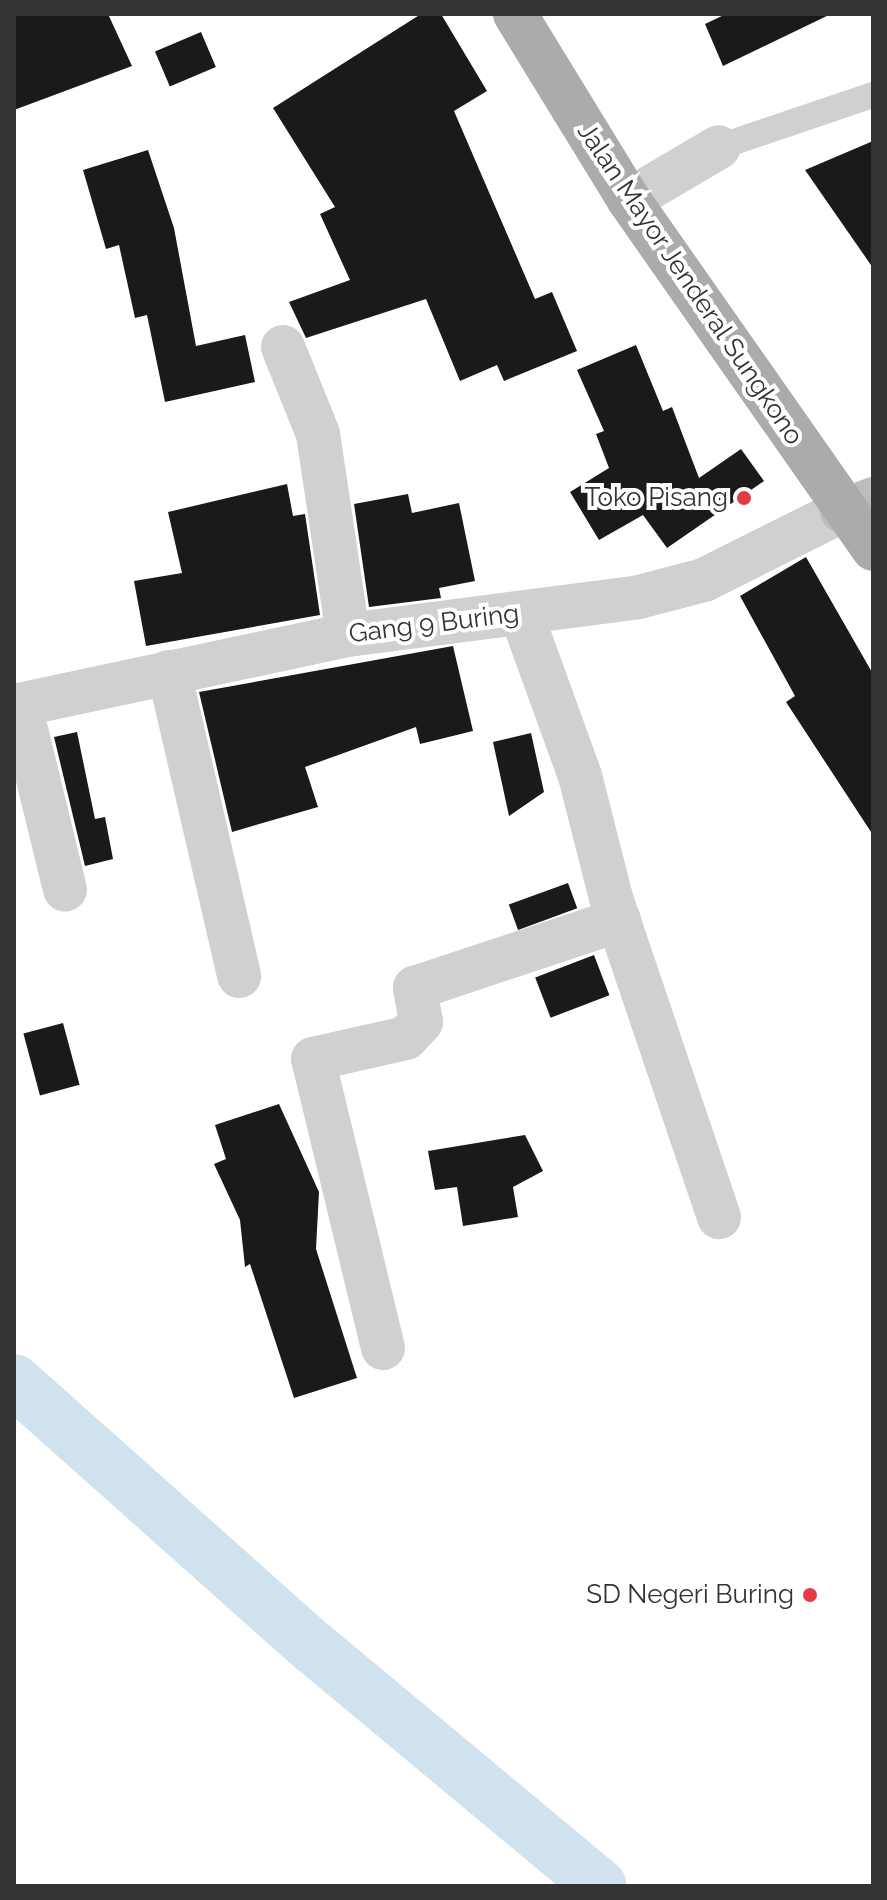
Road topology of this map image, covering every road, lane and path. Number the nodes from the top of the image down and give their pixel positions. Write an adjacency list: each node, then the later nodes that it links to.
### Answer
1 (515, 14): 4 (main road, Jalan Mayor Jenderal Sungkono)
2 (873, 95): 3 (lane)
3 (696, 160): 4 (street)
4 (629, 200): 6 (main road, Jalan Mayor Jenderal Sungkono)
5 (283, 347): 9 (street)
6 (858, 505): 7 (main road, Jalan Mayor Jenderal Sungkono); 8 (street, Gang 9 Buring)
7 (873, 549)
8 (521, 613): 9 (street, Gang 9 Buring); 13 (street)
9 (348, 635): 10 (street, Gang 9 Buring)
10 (169, 672): 11 (street, Gang 9 Buring); 14 (street)
11 (17, 706): 12 (street)
12 (65, 890)
13 (619, 920): 15 (street); 16 (street)
14 (239, 976)
15 (719, 1217)
16 (383, 1348)

